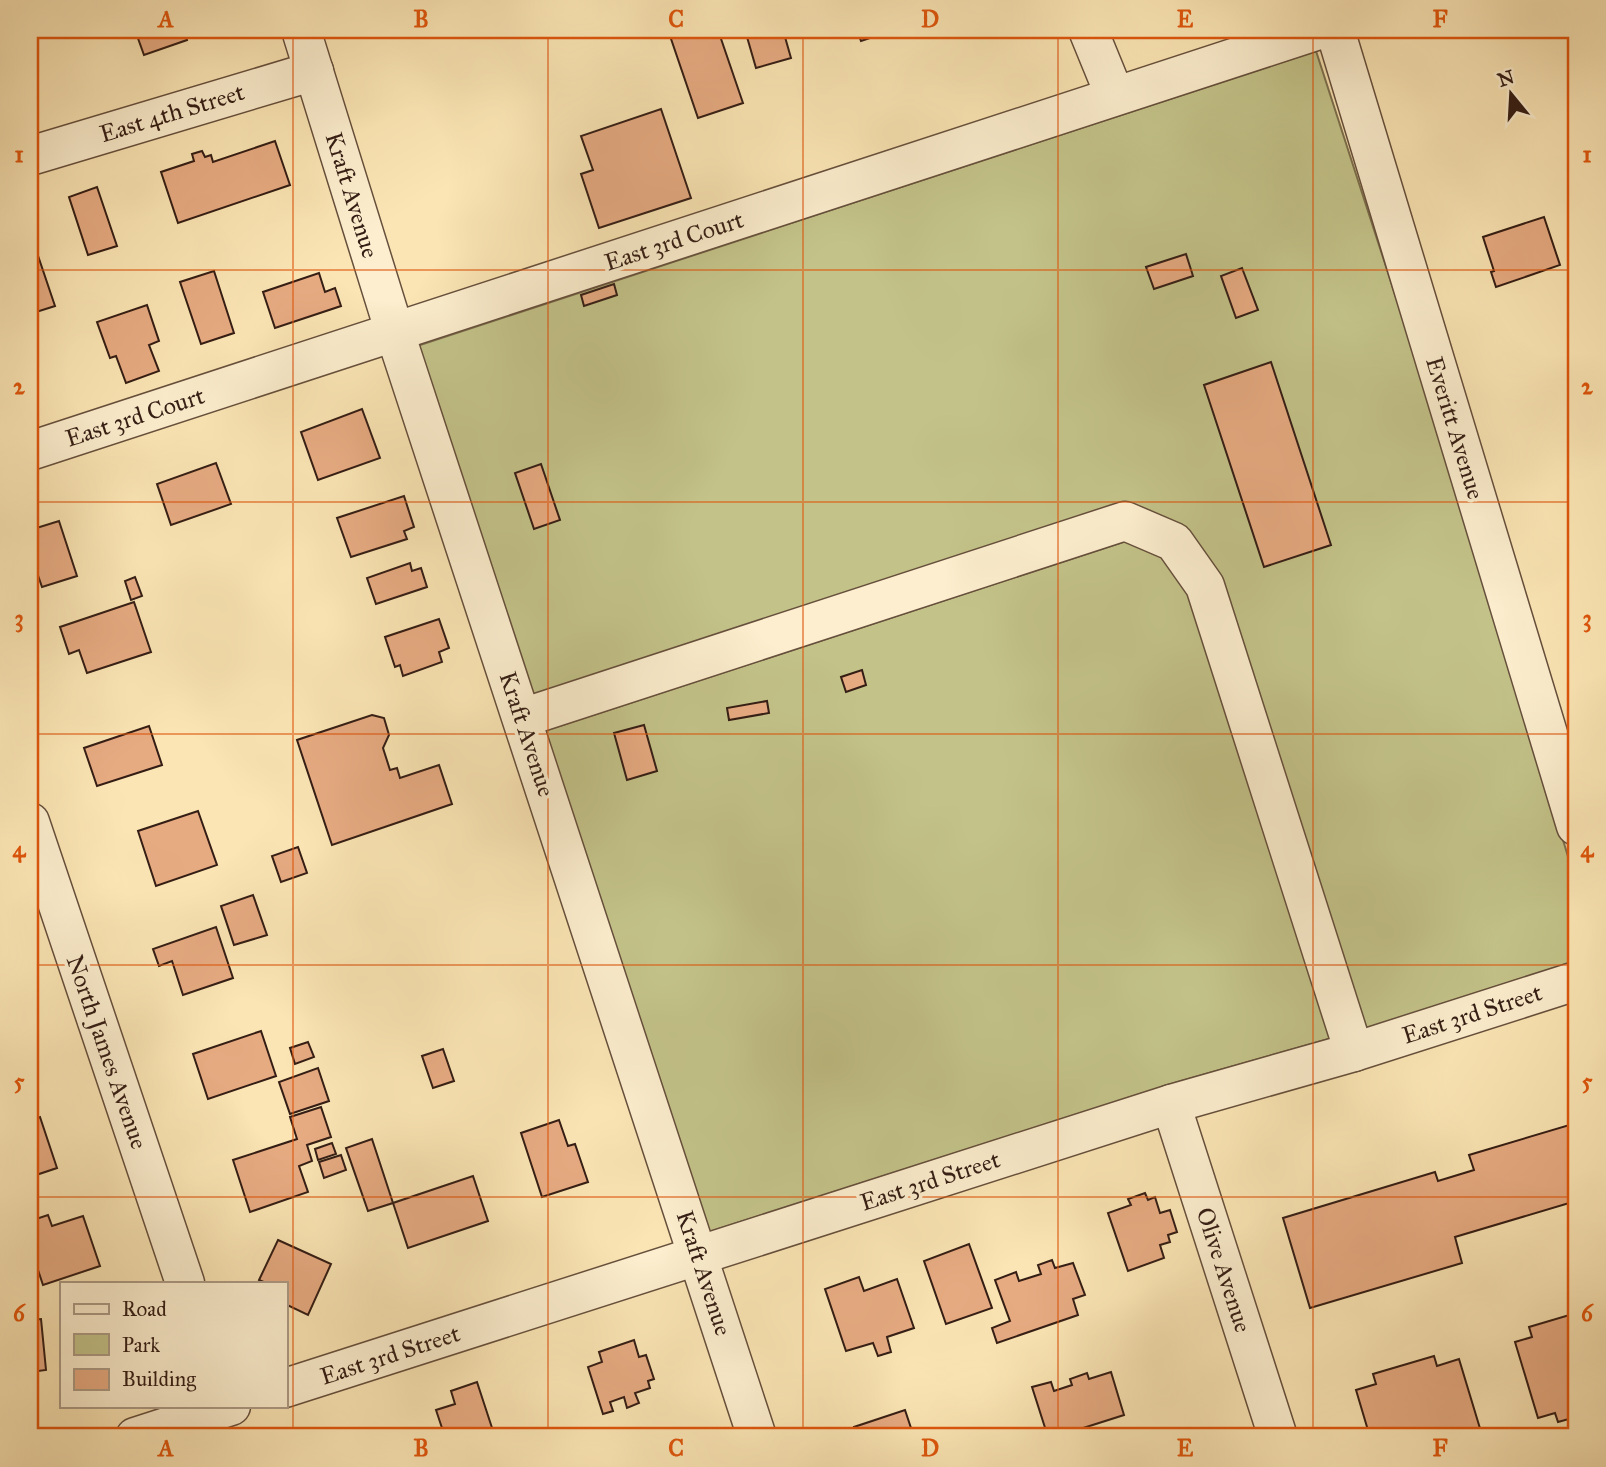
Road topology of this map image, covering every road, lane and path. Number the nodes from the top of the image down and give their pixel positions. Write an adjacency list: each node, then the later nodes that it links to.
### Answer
1 (301, 30): 5 (street, Kraft Avenue)
2 (1088, 30): 6 (street)
3 (1319, 30): 6 (street, East 3rd Court)
4 (1335, 30): 12 (street, Everitt Avenue)
5 (314, 71): 7 (street, East 4th Street); 8 (street, Kraft Avenue)
6 (1115, 96): 8 (street, East 3rd Court)
7 (30, 156)
8 (395, 333): 9 (street, East 3rd Court); 10 (street, Kraft Avenue)
9 (30, 451)
10 (522, 718): 14 (street); 16 (street, Kraft Avenue)
11 (30, 821): 17 (street, North James Avenue)
12 (1576, 826)
13 (1576, 981): 14 (street, East 3rd Street)
14 (1354, 1052): 15 (street, East 3rd Street)
15 (1171, 1104): 16 (street, East 3rd Street); 22 (street, Olive Avenue)
16 (699, 1255): 18 (street, East 3rd Street); 21 (street, Kraft Avenue)
17 (185, 1282)
18 (287, 1387)
19 (230, 1414): 20 (street)
20 (135, 1437)
21 (757, 1437)
22 (1278, 1437)

